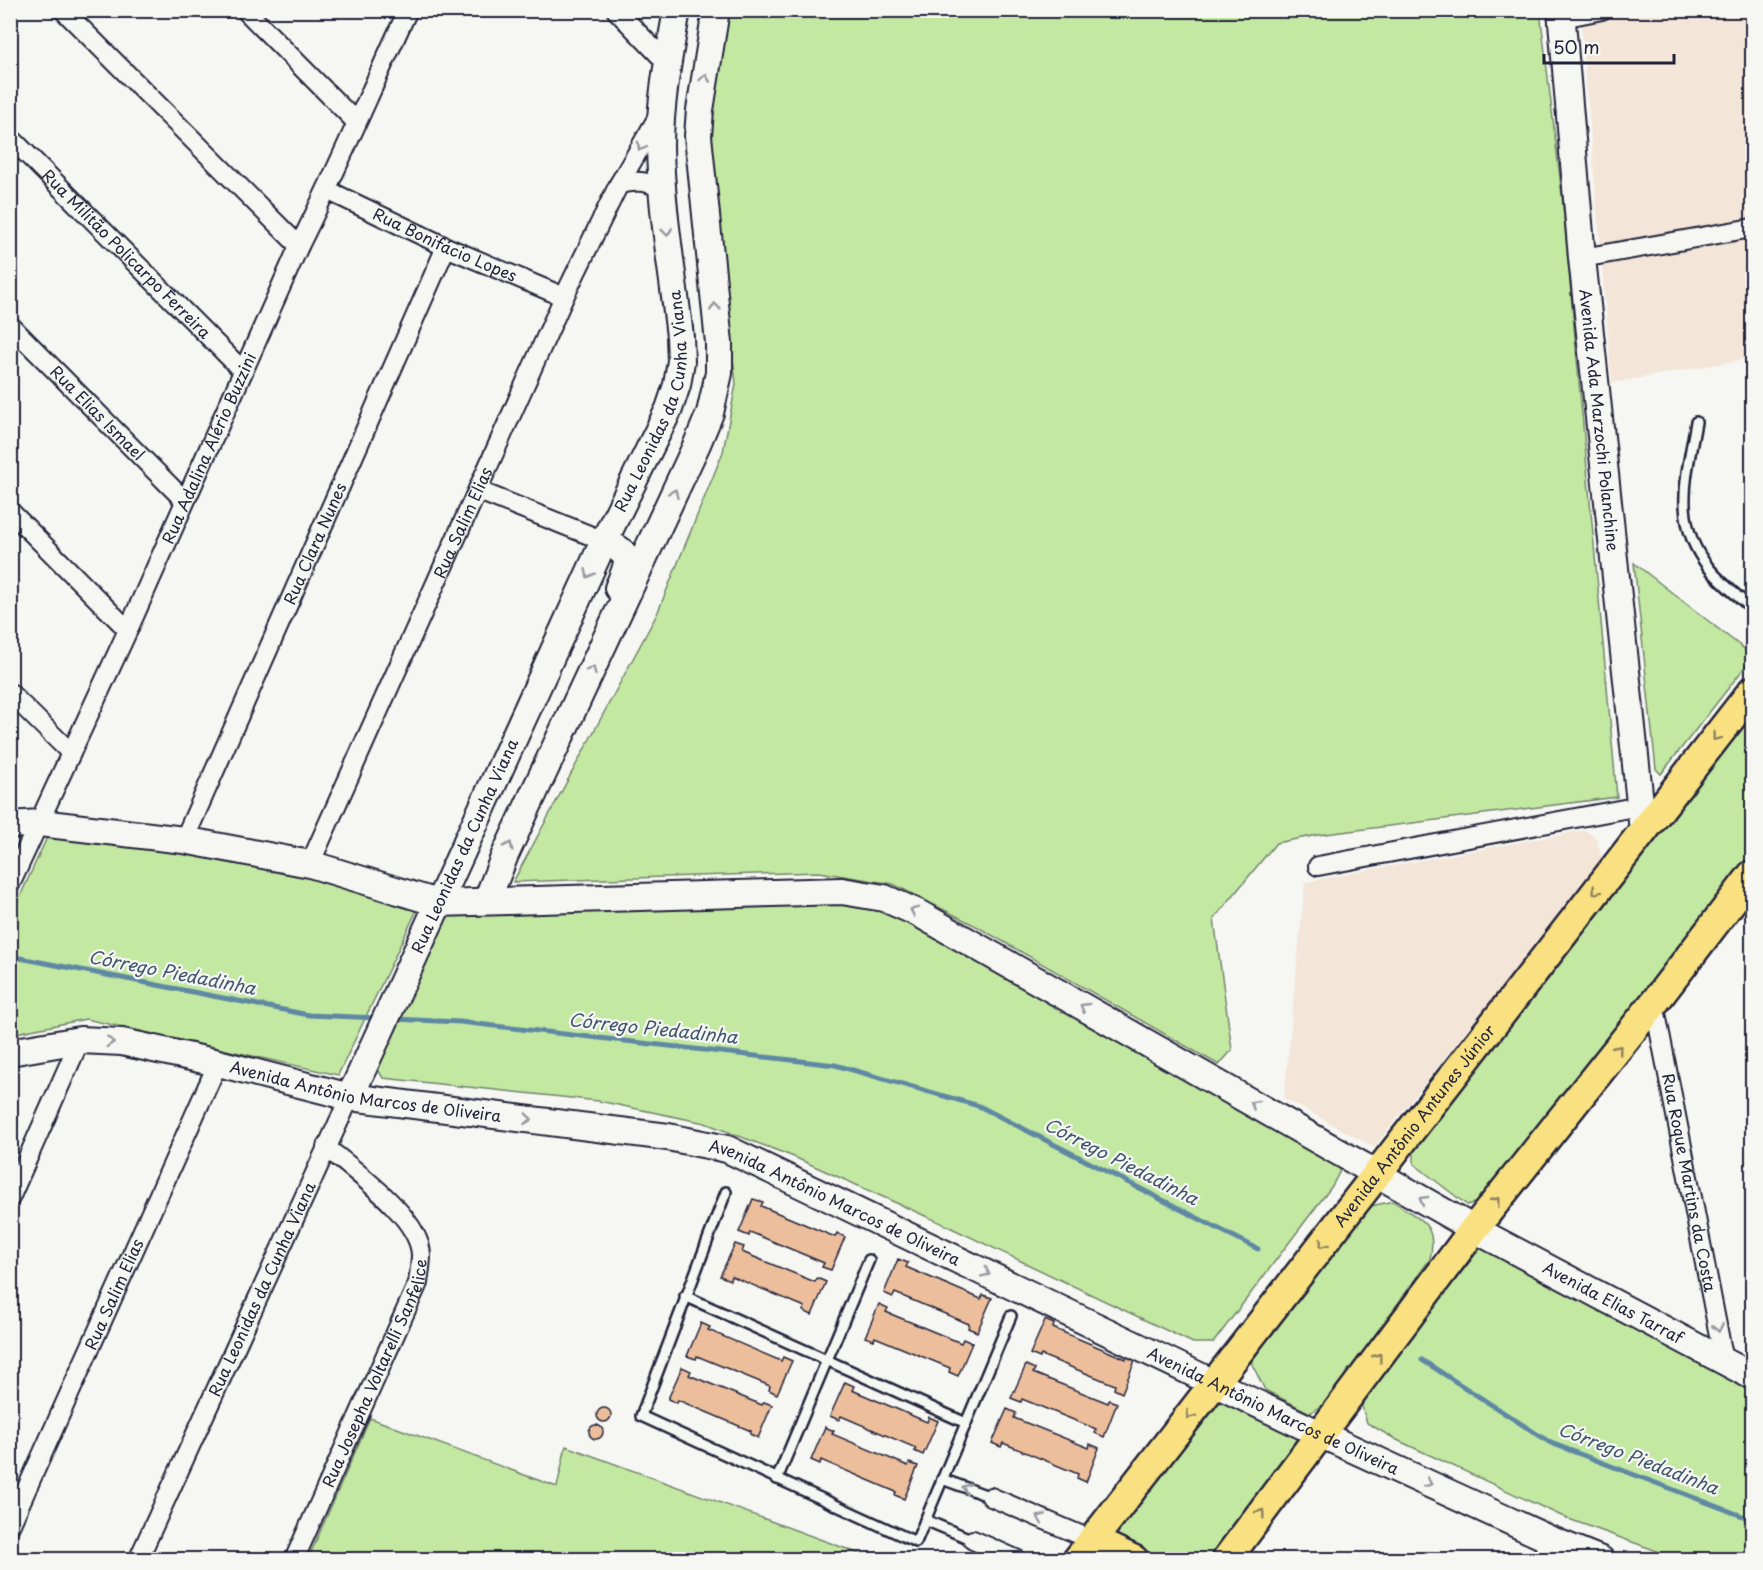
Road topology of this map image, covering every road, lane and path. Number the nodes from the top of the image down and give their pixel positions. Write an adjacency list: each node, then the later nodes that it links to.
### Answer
1 (63, 10): 17 (street)
2 (245, 10): 11 (street)
3 (408, 10): 11 (street, Rua Adalina Alério Buzzini)
4 (616, 10): 9 (street)
5 (677, 10): 9 (main road, Rua Leonidas da Cunha Viana)
6 (716, 10): 30 (main road, one-way to 6)
7 (1602, 10): 8 (street)
8 (1562, 14): 19 (main road, Avenida Ada Marzochi Polanchine)
9 (668, 63): 10 (main road, Rua Leonidas da Cunha Viana)
10 (662, 110): 13 (street, Rua Salim Elias, one-way to 13); 14 (main road, Rua Leonidas da Cunha Viana)
11 (356, 122): 15 (street, Rua Adalina Alério Buzzini)
12 (10, 137): 22 (street, Rua Militão Policarpo Ferreira)
13 (619, 184): 14 (street); 20 (street, Rua Salim Elias)
14 (662, 188): 27 (main road, Rua Leonidas da Cunha Viana, one-way to 27)
15 (327, 190): 17 (street, Rua Adalina Alério Buzzini); 18 (street, Rua Bonifácio Lopes)
16 (1752, 228): 19 (street)
17 (299, 246): 22 (street, Rua Adalina Alério Buzzini)
18 (446, 247): 20 (street, Rua Bonifácio Lopes); 37 (street, Rua Clara Nunes)
19 (1582, 258): 34 (main road, Avenida Ada Marzochi Polanchine)
20 (564, 297): 24 (street, Rua Salim Elias)
21 (10, 325): 25 (street, Rua Elias Ismael)
22 (243, 371): 25 (street, Rua Adalina Alério Buzzini)
23 (1696, 422): 28 (lane)
24 (479, 491): 27 (street); 38 (street, Rua Salim Elias)
25 (185, 501): 29 (street, Rua Adalina Alério Buzzini)
26 (10, 511): 29 (street)
27 (604, 541): 30 (main road); 43 (main road, Rua Leonidas da Cunha Viana, one-way to 43)
28 (1752, 609)
29 (128, 630): 33 (street, Rua Adalina Alério Buzzini)
30 (608, 636): 42 (main road, one-way to 30)
31 (1752, 691): 34 (main road, Avenida Antônio Antunes Júnior, one-way to 34)
32 (10, 693): 33 (street)
33 (71, 753): 36 (street, Rua Adalina Alério Buzzini)
34 (1641, 818): 39 (street); 50 (main road, Avenida Antônio Antunes Júnior, one-way to 50)
35 (10, 825): 36 (main road)
36 (35, 834): 37 (main road); 41 (street, Rua Adalina Alério Buzzini)
37 (184, 840): 38 (main road)
38 (310, 864): 43 (main road)
39 (1317, 866)
40 (1752, 875): 44 (main road)
41 (10, 885)
42 (486, 900): 43 (main road); 50 (main road, one-way to 42)
43 (434, 912): 48 (main road, Rua Leonidas da Cunha Viana)
44 (1654, 1003): 53 (main road, one-way to 44); 58 (street, Rua Roque Martins da Costa, one-way to 58)
45 (80, 1040): 46 (main road, Avenida Antônio Marcos de Oliveira); 47 (main road, Avenida Antônio Marcos de Oliveira, one-way to 47); 52 (street)
46 (10, 1052)
47 (218, 1063): 48 (main road, Avenida Antônio Marcos de Oliveira); 67 (street, Rua Salim Elias)
48 (350, 1096): 49 (street, Rua Leonidas da Cunha Viana); 60 (main road, Avenida Antônio Marcos de Oliveira, one-way to 60)
49 (326, 1147): 71 (street, Rua Leonidas da Cunha Viana); 72 (street, Rua Josepha Voltarelli Sanfelice)
50 (1377, 1174): 53 (main road, one-way to 50); 60 (main road, Avenida Antônio Antunes Júnior, one-way to 60)
51 (726, 1192): 55 (lane)
52 (10, 1198)
53 (1474, 1229): 58 (main road, Avenida Elias Tarraf); 62 (main road, one-way to 53)
54 (869, 1260): 57 (lane)
55 (686, 1296): 57 (lane); 63 (lane)
56 (1011, 1316): 61 (lane)
57 (828, 1360): 61 (lane); 63 (lane)
58 (1724, 1361): 59 (main road, Avenida Elias Tarraf)
59 (1752, 1376)
60 (1215, 1383): 62 (main road, Avenida Antônio Marcos de Oliveira); 70 (main road, Avenida Antônio Antunes Júnior, one-way to 70)
61 (966, 1423): 64 (lane)
62 (1320, 1434): 69 (main road, Avenida Antônio Marcos de Oliveira, one-way to 69); 75 (main road, one-way to 62)
63 (777, 1479): 66 (lane)
64 (942, 1479): 65 (lane, one-way to 64); 66 (lane)
65 (991, 1497): 70 (street, one-way to 65)
66 (925, 1520): 68 (lane)
67 (10, 1526)
68 (973, 1540): 73 (street)
69 (1546, 1549): 76 (main road, Avenida Antônio Marcos de Oliveira)
70 (1085, 1550): 74 (main road)
71 (138, 1560)
72 (294, 1560)
73 (1018, 1560)
74 (1134, 1560)
75 (1226, 1560)
76 (1601, 1560)

